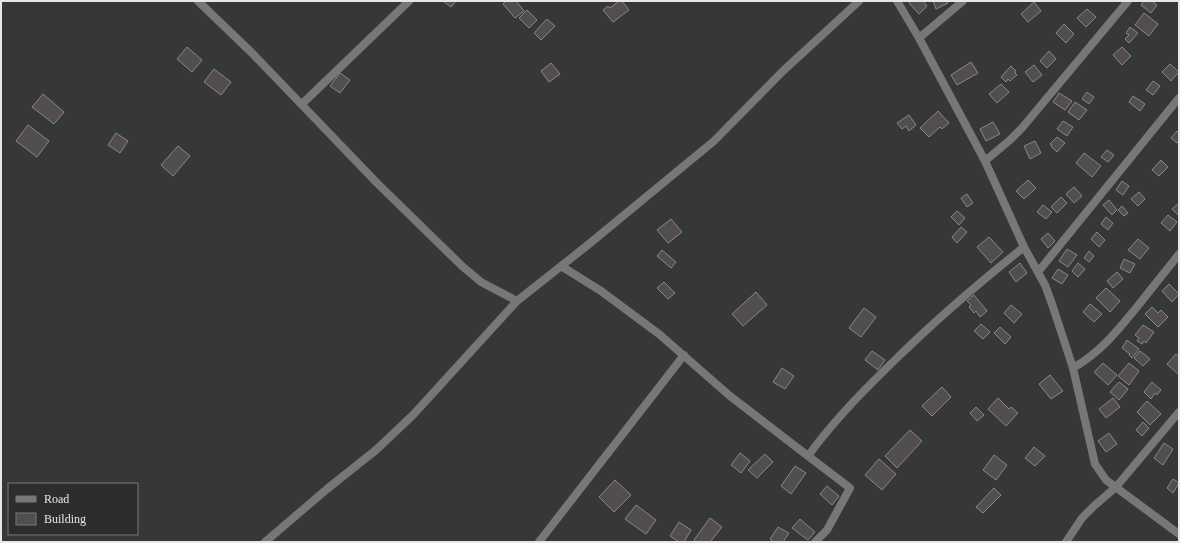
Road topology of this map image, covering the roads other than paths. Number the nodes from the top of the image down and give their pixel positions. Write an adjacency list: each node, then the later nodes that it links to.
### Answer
1 (198, 1): 9 (street)
2 (409, 1): 9 (street)
3 (859, 1): 13 (street)
4 (897, 1): 7 (street)
5 (963, 1): 7 (street)
6 (1128, 1): 10 (street)
7 (919, 38): 10 (street)
8 (1179, 98): 14 (street)
9 (302, 104): 15 (street)
10 (984, 161): 11 (street)
11 (1024, 247): 14 (street); 19 (street)
12 (1179, 254): 17 (street)
13 (561, 266): 15 (street); 16 (street)
14 (1038, 272): 17 (street)
15 (517, 301): 22 (street)
16 (684, 355): 19 (street); 23 (street)
17 (1073, 368): 20 (street)
18 (1179, 412): 20 (street)
19 (808, 456): 24 (street)
20 (1116, 487): 21 (street); 25 (street)
21 (1179, 534)
22 (266, 542)
23 (539, 542)
24 (816, 542)
25 (1066, 542)

